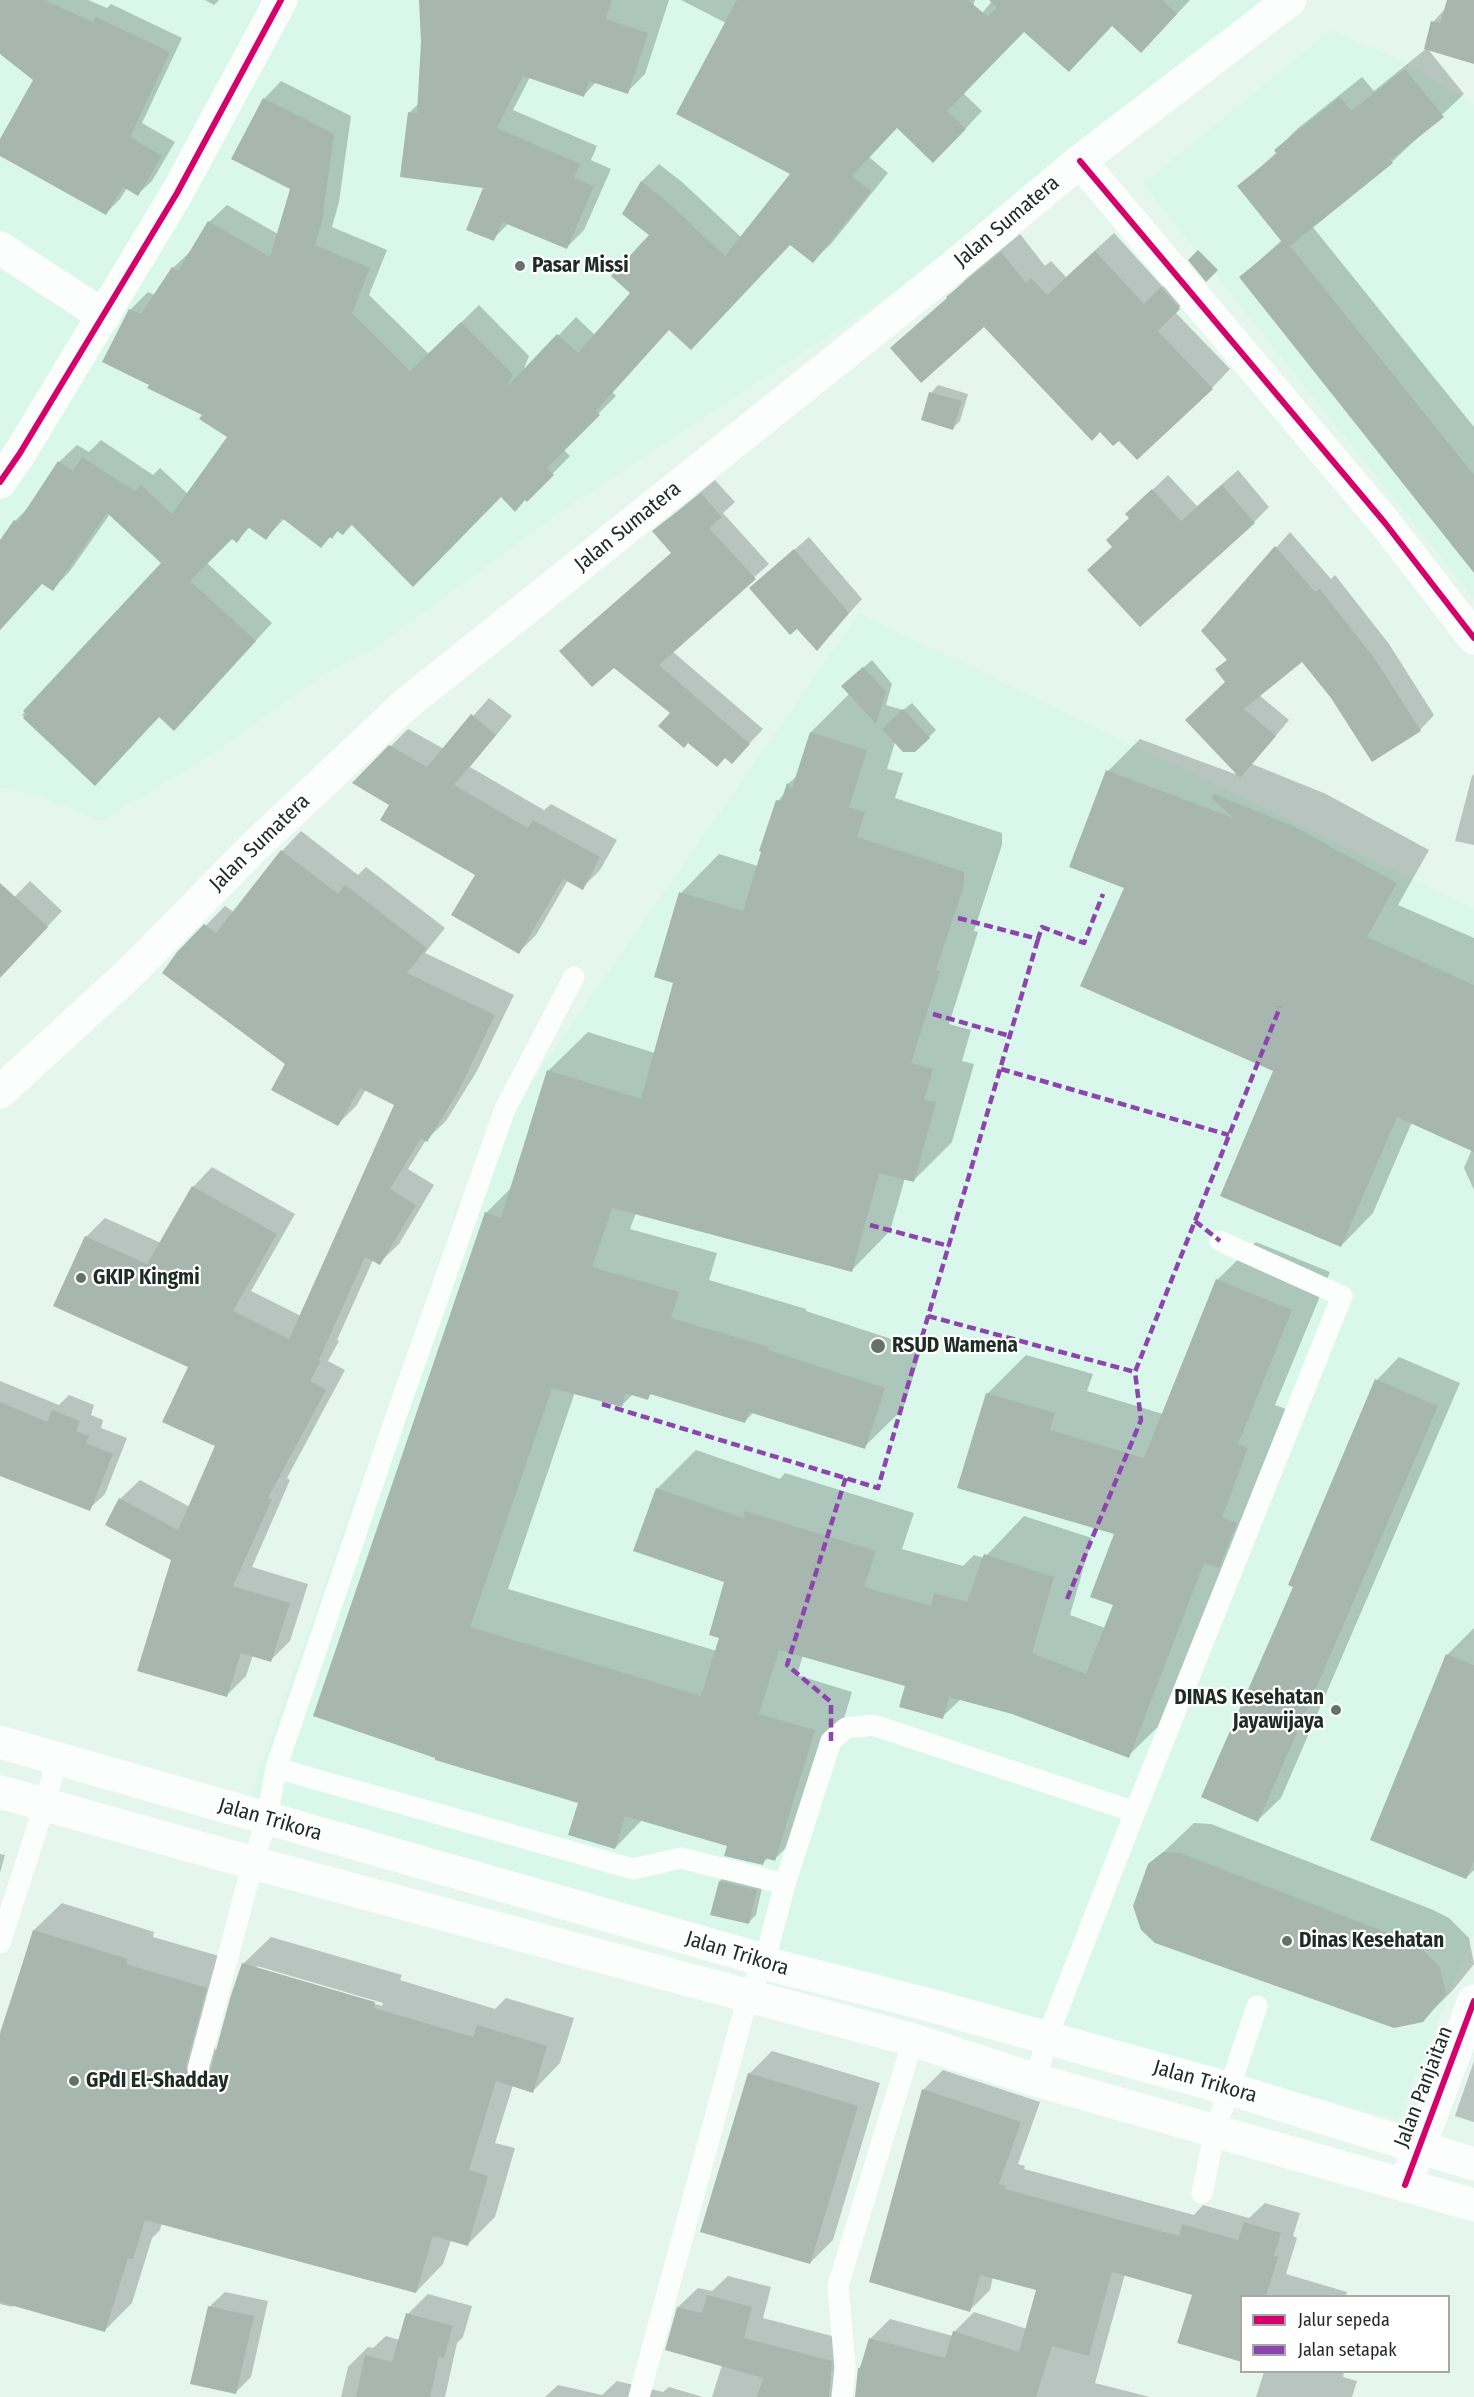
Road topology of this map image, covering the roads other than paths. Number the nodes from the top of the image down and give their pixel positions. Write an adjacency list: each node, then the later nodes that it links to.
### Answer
1 (281, 0): 5 (main road)
2 (1290, 0): 3 (main road, Jalan Sumatera)
3 (1080, 161): 7 (main road); 9 (main road, Jalan Sumatera)
4 (0, 248): 5 (main road)
5 (104, 316): 6 (main road)
6 (0, 482)
7 (1474, 638)
8 (574, 977): 13 (lane)
9 (1, 1088)
10 (1220, 1241): 16 (lane)
11 (0, 1742): 12 (main road, Jalan Trikora)
12 (57, 1759): 15 (lane); 17 (main road, Jalan Trikora)
13 (276, 1768): 17 (lane); 19 (lane)
14 (0, 1792): 15 (main road, Jalan Trikora)
15 (45, 1804): 18 (main road, Jalan Trikora); 20 (lane)
16 (1135, 1812): 19 (lane); 25 (lane)
17 (267, 1819): 18 (lane); 21 (main road, Jalan Trikora)
18 (253, 1863): 22 (main road, Jalan Trikora); 27 (lane)
19 (785, 1884): 21 (lane)
20 (0, 1943)
21 (764, 1964): 22 (lane); 25 (main road, Jalan Trikora)
22 (748, 1996): 26 (main road, Jalan Trikora); 36 (lane)
23 (1474, 2001): 31 (main road, Jalan Panjaitan)
24 (1257, 2006): 29 (lane)
25 (1047, 2038): 28 (lane); 29 (main road, Jalan Trikora)
26 (913, 2040): 28 (main road, Jalan Trikora); 37 (lane)
27 (198, 2069)
28 (1036, 2080): 30 (main road, Jalan Trikora)
29 (1230, 2089): 30 (lane); 31 (main road, Jalan Trikora)
30 (1215, 2131): 33 (main road, Jalan Trikora); 34 (lane)
31 (1419, 2147): 32 (main road, Jalan Trikora); 33 (main road, Jalan Panjaitan)
32 (1474, 2164)
33 (1405, 2185): 35 (main road, Jalan Trikora)
34 (1202, 2193)
35 (1474, 2205)
36 (639, 2397)
37 (842, 2397)

